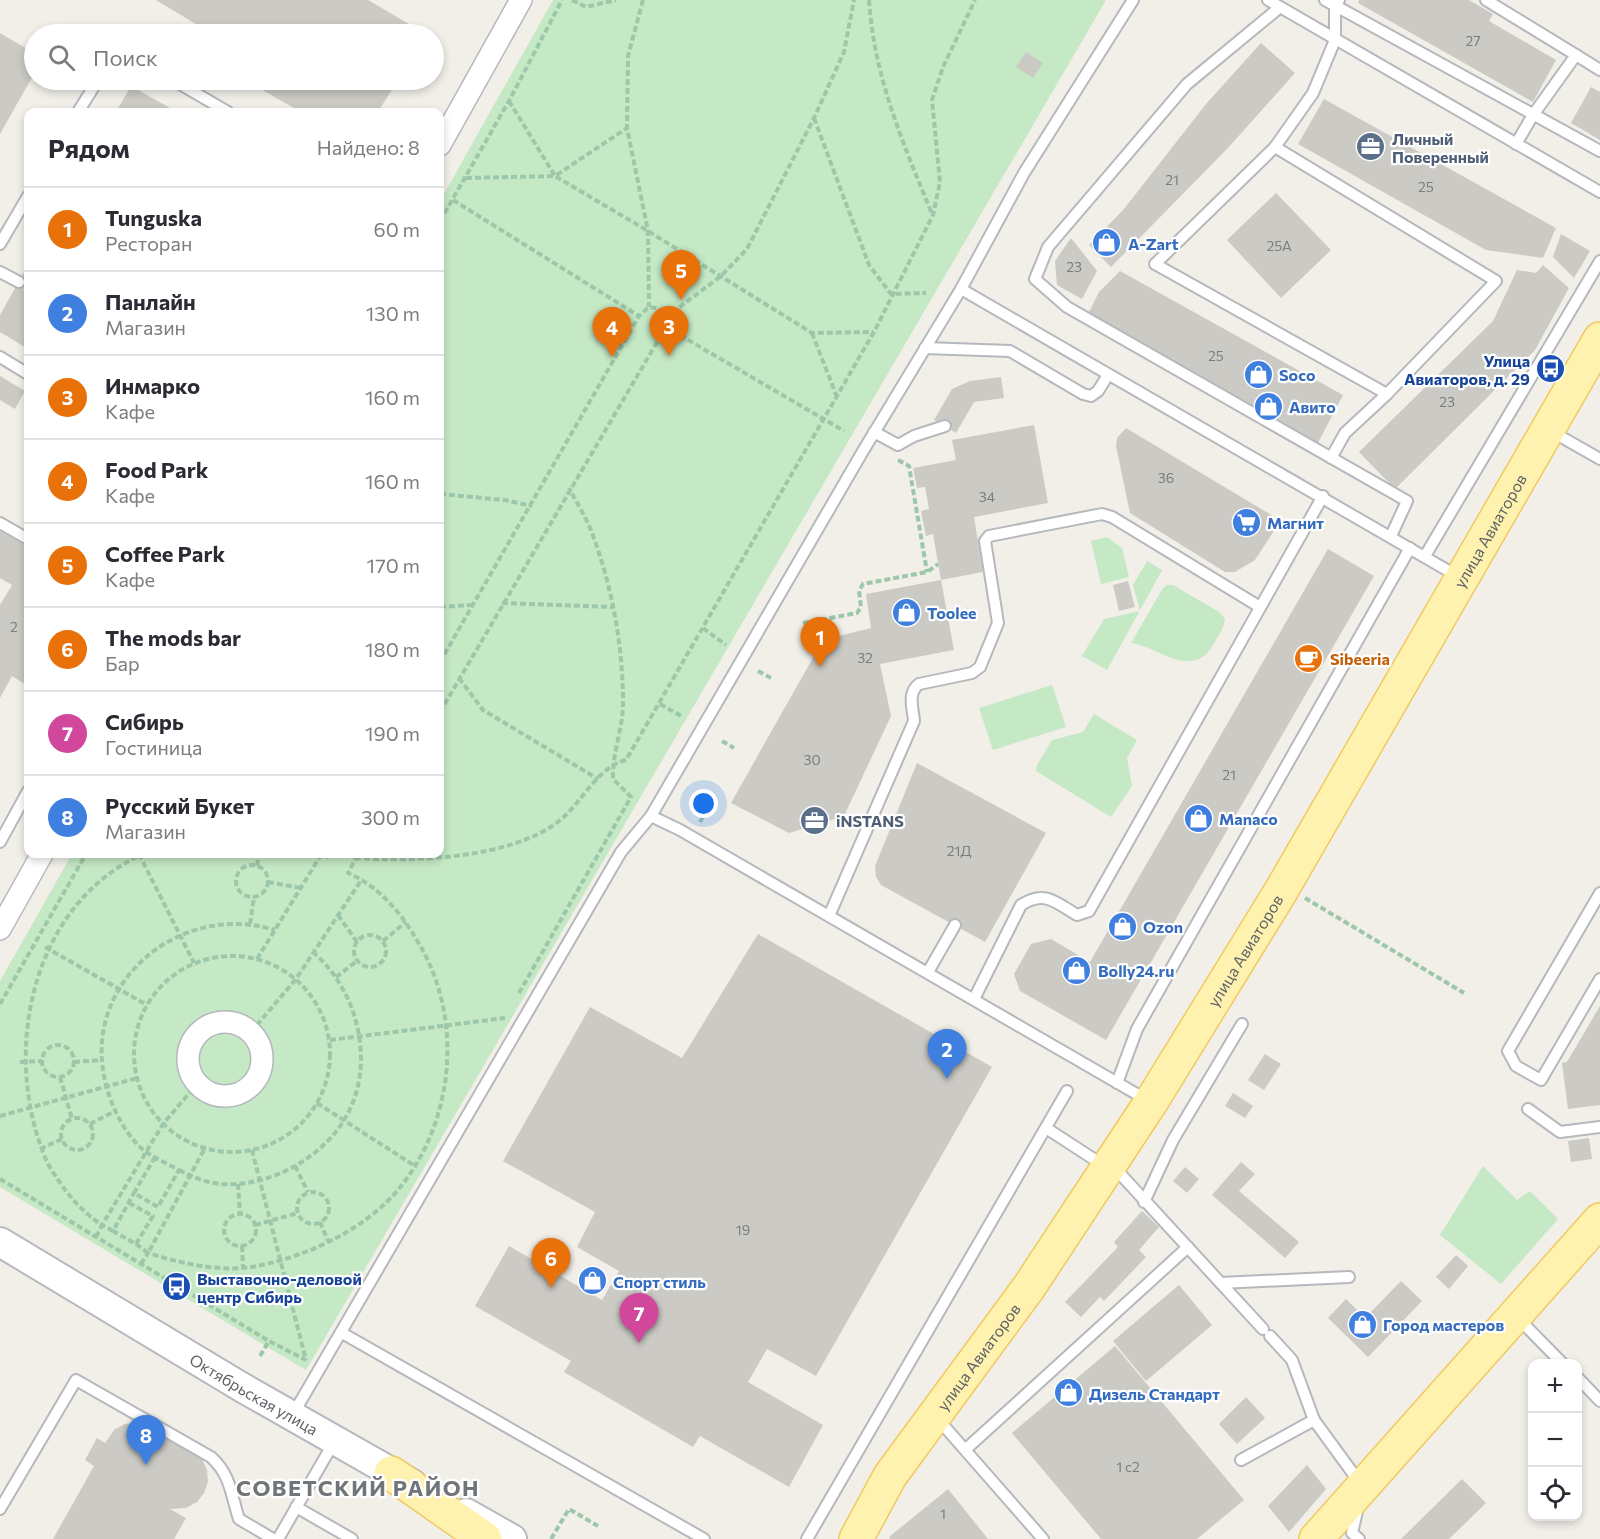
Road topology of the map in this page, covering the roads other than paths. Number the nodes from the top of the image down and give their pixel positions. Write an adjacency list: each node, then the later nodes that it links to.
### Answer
1 (521, 0): 16 (street)
2 (1133, 0): 26 (lane)
3 (1268, 0): 7 (lane)
4 (1325, 0): 6 (lane)
5 (1486, 0): 9 (lane)
6 (1337, 3): 8 (lane); 15 (lane)
7 (1279, 8): 8 (lane); 36 (lane)
8 (1335, 40): 17 (lane); 18 (lane)
9 (1576, 56): 10 (lane); 15 (lane)
10 (1600, 70)
11 (92, 90): 13 (lane)
12 (190, 90): 14 (lane)
13 (80, 108)
14 (221, 108)
15 (1533, 115): 17 (lane); 19 (lane)
16 (444, 138)
17 (1516, 144): 20 (lane)
18 (1275, 147): 32 (lane); 32 (lane)
19 (1600, 151)
20 (1600, 192)
21 (24, 203): 22 (lane)
22 (0, 244)
23 (1600, 261): 43 (lane)
24 (0, 272): 25 (lane)
25 (19, 282)
26 (961, 289): 28 (lane); 31 (lane)
27 (1600, 339): 34 (main road, улица Авиаторов)
28 (926, 348): 31 (lane); 35 (lane)
29 (0, 357): 30 (lane)
30 (24, 372)
31 (1108, 375): 38 (lane)
32 (1387, 394): 36 (lane)
33 (945, 426): 35 (lane)
34 (1549, 430): 37 (lane); 44 (main road, улица Авиаторов)
35 (874, 432): 47 (lane)
36 (1332, 458): 40 (lane)
37 (1600, 459)
38 (1323, 496): 40 (lane); 45 (lane)
39 (0, 523): 41 (lane)
40 (1391, 536): 42 (lane)
41 (24, 537)
42 (1410, 548): 43 (lane); 59 (lane)
43 (1425, 556): 44 (lane)
44 (1462, 579): 61 (main road, улица Авиаторов)
45 (1260, 607): 51 (lane); 56 (lane)
46 (24, 798): 48 (lane)
47 (651, 816): 51 (lane); 73 (lane)
48 (0, 842)
49 (40, 858): 53 (street)
50 (1599, 896): 55 (lane)
51 (829, 916): 54 (lane)
52 (955, 925): 54 (lane)
53 (0, 929)
54 (928, 972): 56 (lane)
55 (1600, 979)
56 (974, 999): 59 (lane)
57 (1242, 1024): 66 (lane)
58 (251, 1032): 58 (street)
59 (1118, 1083): 61 (lane)
60 (1067, 1091): 64 (lane)
61 (1151, 1102): 65 (main road, улица Авиаторов)
62 (1528, 1109): 63 (lane)
63 (1600, 1127)
64 (1046, 1128): 65 (lane); 94 (lane)
65 (1110, 1166): 66 (lane); 77 (main road, улица Авиаторов)
66 (1144, 1202): 69 (lane)
67 (1600, 1220): 72 (main road)
68 (0, 1242): 78 (street, Октябрьская улица)
69 (1188, 1247): 71 (lane); 81 (lane)
70 (1349, 1277): 71 (lane)
71 (1221, 1283): 79 (lane)
72 (1515, 1315): 74 (lane); 84 (main road)
73 (342, 1333): 78 (lane); 93 (lane)
74 (1558, 1359)
75 (1582, 1382): 76 (lane)
76 (1600, 1401)
77 (935, 1415): 81 (lane); 95 (main road, улица Авиаторов)
78 (292, 1416): 80 (street, Октябрьская улица)
79 (1314, 1420): 82 (lane); 84 (lane)
80 (335, 1439): 83 (street, Октябрьская улица); 85 (lane)
81 (966, 1449): 96 (lane)
82 (1241, 1460)
83 (391, 1473): 91 (main road); 92 (street, Октябрьская улица)
84 (1362, 1486): 97 (main road); 98 (lane)
85 (296, 1507): 87 (lane); 89 (lane)
86 (0, 1509): 88 (lane)
87 (334, 1534): 90 (lane)
88 (273, 1539)
89 (278, 1539)
90 (352, 1539)
91 (485, 1539)
92 (512, 1539)
93 (704, 1539)
94 (807, 1539)
95 (856, 1539)
96 (1042, 1539)
97 (1316, 1539)
98 (1359, 1539)

